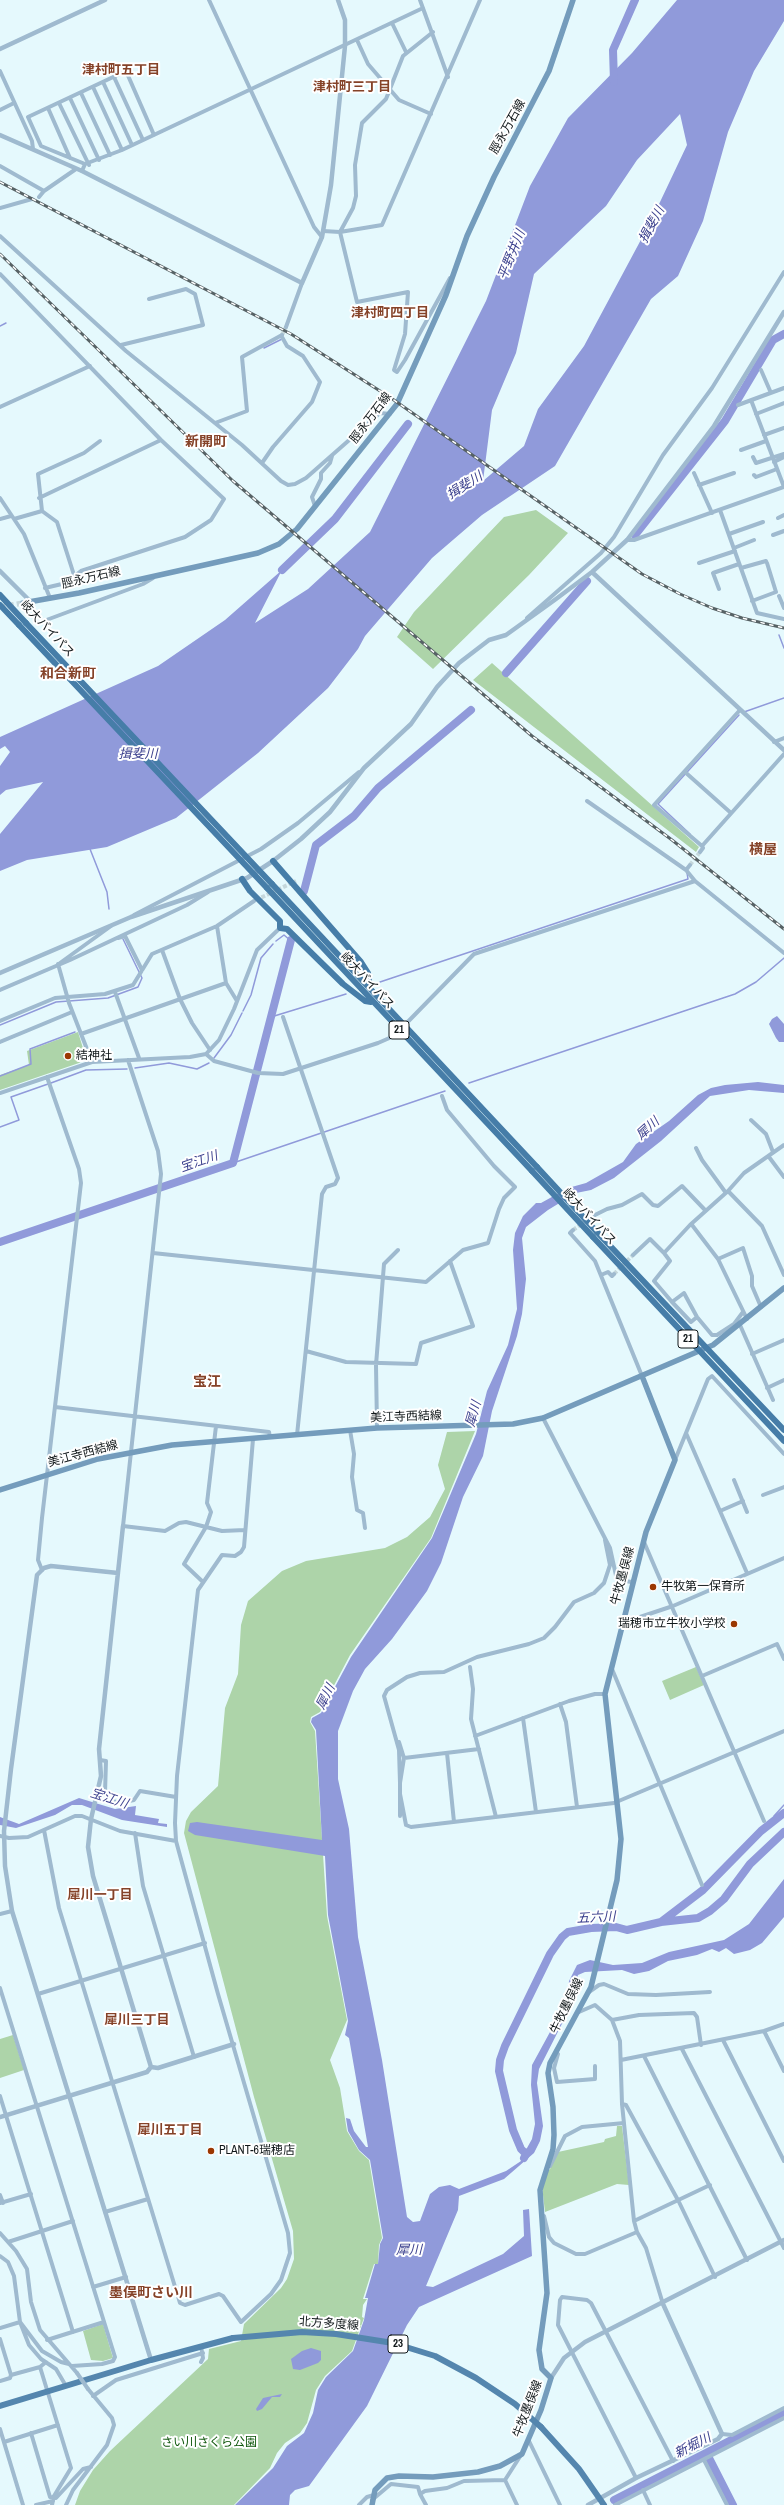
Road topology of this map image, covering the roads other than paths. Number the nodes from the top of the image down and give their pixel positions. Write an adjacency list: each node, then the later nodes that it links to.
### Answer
1 (105, 0): 12 (street)
2 (209, 0): 20 (street)
3 (338, 0): 11 (street)
4 (420, 0): 7 (street)
5 (480, 0): 16 (street)
6 (574, 0): 50 (main road, 脛永万石線)
7 (423, 8): 8 (street); 9 (street)
8 (392, 23): 10 (street); 13 (street)
9 (433, 32): 13 (street); 16 (street)
10 (357, 40): 11 (street); 21 (street)
11 (345, 46): 20 (street); 46 (street)
12 (0, 49)
13 (406, 52): 21 (street)
14 (0, 72): 17 (street)
15 (114, 77): 18 (street); 30 (street); 31 (street)
16 (448, 78): 28 (street)
17 (2, 79): 24 (street)
18 (103, 82): 19 (street); 32 (street)
19 (93, 87): 22 (street); 34 (street)
20 (250, 90): 30 (street); 49 (street)
21 (390, 90): 28 (street); 47 (street)
22 (81, 93): 23 (street); 35 (street)
23 (70, 98): 25 (street); 37 (street)
24 (14, 103): 27 (street); 33 (street)
25 (59, 103): 26 (street); 38 (street)
26 (48, 108): 36 (street); 36 (street)
27 (0, 110)
28 (431, 114): 47 (street)
29 (0, 135): 33 (street)
30 (154, 135): 31 (street)
31 (143, 140): 32 (street)
32 (132, 145): 34 (street)
33 (33, 150): 40 (street)
34 (122, 150): 35 (street)
35 (110, 155): 37 (street)
36 (70, 158): 38 (street)
37 (99, 160): 38 (street)
38 (87, 165): 41 (street)
39 (0, 166): 42 (street)
40 (76, 169): 41 (street); 42 (street)
41 (82, 171): 53 (street)
42 (44, 191): 43 (street)
43 (39, 197)
44 (32, 200): 45 (street)
45 (0, 208)
46 (323, 231): 47 (street); 49 (street)
47 (340, 232): 50 (street)
48 (0, 236): 57 (street)
49 (322, 237): 53 (street)
50 (457, 266): 67 (main road, 脛永万石線)
51 (784, 272): 121 (street)
52 (0, 274): 58 (street)
53 (302, 283): 56 (street)
54 (149, 299): 57 (street)
55 (784, 312): 101 (street)
56 (286, 327)
57 (121, 346): 68 (street)
58 (90, 366): 65 (street); 71 (street)
59 (761, 370): 61 (street)
60 (784, 388): 61 (street)
61 (771, 393): 62 (street)
62 (751, 400): 64 (street); 66 (street)
63 (784, 403): 66 (street)
64 (738, 405)
65 (0, 407)
66 (756, 414): 70 (street)
67 (390, 415): 76 (street); 89 (main road, 脛永万石線)
68 (215, 423): 80 (street); 80 (street)
69 (784, 428): 70 (street)
70 (764, 435): 73 (street)
71 (161, 440): 88 (street); 109 (street)
72 (100, 441): 88 (street)
73 (766, 441): 74 (street); 79 (street)
74 (742, 450)
75 (784, 454): 79 (street)
76 (332, 456): 80 (street); 89 (street)
77 (753, 457): 79 (street)
78 (784, 457): 79 (street)
79 (773, 460): 81 (street)
80 (262, 463)
81 (777, 470): 84 (street); 86 (street)
82 (734, 472): 85 (street)
83 (694, 473): 85 (street)
84 (754, 475)
85 (699, 485): 92 (street)
86 (784, 487): 90 (street)
87 (0, 498): 94 (street)
88 (40, 498): 91 (street)
89 (315, 506): 108 (main road, 脛永万石線)
90 (720, 510): 92 (street); 99 (street)
91 (42, 511): 94 (street); 109 (street)
92 (712, 513): 101 (street)
93 (784, 515): 95 (street)
94 (13, 517): 96 (street); 110 (street)
95 (778, 518)
96 (0, 519)
97 (763, 522): 99 (street)
98 (784, 531): 100 (street)
99 (728, 534): 103 (street)
100 (773, 535)
101 (627, 540): 107 (street)
102 (754, 540): 103 (street)
103 (734, 549): 104 (street); 105 (street)
104 (699, 563)
105 (740, 566): 111 (street); 115 (street); 115 (street)
106 (0, 571): 116 (street)
107 (592, 572): 121 (street); 123 (street)
108 (158, 574): 114 (main road, 脛永万石線); 122 (street)
109 (74, 575): 110 (street)
110 (45, 588): 114 (street)
111 (719, 589)
112 (0, 595): 139 (highway, 岐大バイパス / 21, bridge)
113 (779, 596): 119 (street)
114 (50, 598): 116 (main road, 脛永万石線)
115 (752, 601): 120 (street)
116 (31, 602): 117 (main road, 脛永万石線)
117 (23, 603)
118 (0, 605): 139 (highway, 岐大バイパス / 21, bridge)
119 (784, 608)
120 (784, 619)
121 (525, 620): 128 (street)
122 (41, 622)
123 (740, 710): 125 (street); 129 (street)
124 (784, 738): 125 (street)
125 (774, 742): 126 (street)
126 (784, 750)
127 (784, 754): 131 (street)
128 (364, 768): 134 (street); 142 (street)
129 (685, 772): 131 (street); 132 (street)
130 (587, 801): 136 (street)
131 (731, 813): 132 (street)
132 (702, 846): 133 (street)
133 (700, 852)
134 (273, 861): 137 (street); 153 (highway)
135 (690, 865): 136 (street)
136 (686, 870): 138 (street)
137 (242, 879): 140 (street); 145 (highway)
138 (695, 881): 148 (street); 164 (street)
139 (269, 886): 153 (highway, 岐大バイパス / 21); 159 (highway, 岐大バイパス / 21)
140 (211, 890): 142 (street); 146 (street)
141 (254, 901): 144 (street)
142 (131, 917): 143 (street)
143 (114, 923): 149 (street); 151 (street)
144 (217, 926): 147 (street); 152 (street)
145 (280, 928): 158 (street); 159 (highway)
146 (111, 939): 149 (street); 150 (street)
147 (162, 950): 150 (street); 157 (street)
148 (784, 953)
149 (58, 964): 154 (street); 156 (street)
150 (142, 970): 155 (street)
151 (0, 973)
152 (226, 983): 157 (street); 158 (street)
153 (370, 988): 164 (highway, 岐大バイパス / 21)
154 (0, 990)
155 (115, 992): 156 (street); 162 (street)
156 (68, 997): 160 (street); 163 (street)
157 (180, 999): 162 (street); 168 (street)
158 (237, 1001): 168 (street)
159 (372, 1003): 165 (highway, 岐大バイパス / 21)
160 (72, 1012): 166 (street); 167 (street)
161 (283, 1018): 173 (street)
162 (125, 1019): 166 (street); 170 (street)
163 (0, 1021)
164 (404, 1024): 165 (street); 182 (highway, 岐大バイパス / 21)
165 (399, 1030): 173 (street); 182 (highway, 岐大バイパス / 21)
166 (81, 1034): 172 (street)
167 (0, 1042)
168 (210, 1050): 169 (street)
169 (206, 1054): 170 (street); 173 (street)
170 (138, 1058): 171 (street)
171 (128, 1060): 172 (street); 191 (street)
172 (92, 1062): 174 (street)
173 (301, 1069): 196 (street)
174 (47, 1077): 175 (street); 218 (street)
175 (0, 1093)
176 (442, 1096): 195 (street)
177 (751, 1120): 180 (street)
178 (784, 1145): 180 (street)
179 (696, 1148): 184 (street)
180 (773, 1152): 181 (street)
181 (770, 1157): 183 (street); 184 (street)
182 (534, 1169): 189 (highway, 岐大バイパス / 21, bridge)
183 (784, 1177)
184 (727, 1192): 185 (street); 199 (street)
185 (705, 1210): 186 (street); 187 (street)
186 (595, 1215)
187 (692, 1225): 192 (street); 194 (street)
188 (573, 1230): 198 (street)
189 (595, 1234): 209 (highway, 岐大バイパス / 21); 211 (highway, 岐大バイパス / 21)
190 (398, 1250): 200 (street)
191 (153, 1253): 196 (street); 219 (street)
192 (664, 1253): 193 (street); 202 (street)
193 (633, 1255)
194 (718, 1259): 203 (street); 204 (street)
195 (450, 1261): 200 (street); 213 (street)
196 (314, 1270): 200 (street); 210 (street)
197 (614, 1274): 198 (street)
198 (601, 1275): 214 (street)
199 (784, 1275)
200 (383, 1277): 213 (street)
201 (784, 1288): 203 (main road, 美江寺西結線)
202 (672, 1302): 205 (street); 205 (street)
203 (761, 1307): 206 (main road, 美江寺西結線)
204 (744, 1312): 205 (street); 206 (street)
205 (697, 1318)
206 (747, 1319): 207 (main road, 美江寺西結線)
207 (740, 1325): 209 (main road, 美江寺西結線); 212 (street)
208 (784, 1340): 212 (street)
209 (707, 1348): 211 (main road, 美江寺西結線); 224 (highway, 岐大バイパス / 21)
210 (306, 1352): 213 (street); 226 (street)
211 (700, 1352): 214 (main road, 美江寺西結線); 229 (highway, 岐大バイパス / 21)
212 (752, 1354): 216 (street)
213 (376, 1365): 222 (street)
214 (642, 1376): 220 (main road, 美江寺西結線); 233 (main road)
215 (784, 1380): 216 (street)
216 (767, 1388): 217 (street)
217 (772, 1400)
218 (55, 1407): 219 (street); 234 (street)
219 (136, 1417): 221 (street); 231 (street)
220 (543, 1418): 222 (main road, 美江寺西結線); 246 (street)
221 (216, 1426): 227 (street); 230 (street)
222 (377, 1428): 223 (main road, 美江寺西結線)
223 (350, 1430): 226 (main road, 美江寺西結線); 244 (street)
224 (784, 1430)
225 (686, 1433): 232 (street); 233 (street); 240 (street)
226 (297, 1435): 227 (main road, 美江寺西結線)
227 (270, 1437): 228 (main road, 美江寺西結線)
228 (253, 1439): 230 (main road, 美江寺西結線); 245 (street)
229 (784, 1441)
230 (215, 1442): 231 (main road, 美江寺西結線); 243 (street)
231 (132, 1453): 234 (main road, 美江寺西結線); 242 (street)
232 (784, 1454)
233 (675, 1460): 247 (main road, 牛牧墨俣線)
234 (48, 1474): 237 (main road, 美江寺西結線); 249 (street)
235 (734, 1480): 239 (street)
236 (784, 1487): 238 (street)
237 (0, 1490)
238 (765, 1494)
239 (743, 1501): 240 (street); 241 (street)
240 (720, 1511): 251 (street)
241 (747, 1512)
242 (123, 1526): 243 (street); 250 (street)
243 (206, 1527): 245 (street); 252 (street)
244 (365, 1528)
245 (245, 1530): 252 (street)
246 (605, 1540): 253 (street); 263 (street)
247 (644, 1542): 253 (main road, 牛牧墨俣線); 254 (street)
248 (784, 1558): 251 (street)
249 (42, 1570): 250 (street); 285 (street)
250 (118, 1573): 270 (street)
251 (747, 1574): 254 (street)
252 (203, 1582): 274 (street)
253 (632, 1582): 255 (main road, 牛牧墨俣線)
254 (672, 1606): 255 (street); 259 (street)
255 (622, 1624): 258 (main road, 牛牧墨俣線)
256 (784, 1659): 259 (street)
257 (470, 1668): 265 (street)
258 (611, 1668): 260 (main road, 牛牧墨俣線); 272 (street)
259 (702, 1676): 267 (street)
260 (605, 1694): 261 (street); 275 (main road, 牛牧墨俣線)
261 (560, 1704): 262 (street); 276 (street)
262 (523, 1718): 265 (street); 277 (street)
263 (393, 1731): 269 (street); 271 (street)
264 (784, 1731): 267 (street)
265 (475, 1736): 266 (street)
266 (479, 1749): 268 (street); 280 (street)
267 (735, 1752): 272 (street); 281 (street)
268 (447, 1753): 269 (street); 282 (street)
269 (404, 1758): 271 (street)
270 (100, 1760): 274 (street); 279 (street)
271 (400, 1783): 273 (street)
272 (660, 1784): 275 (street); 287 (street)
273 (400, 1794): 278 (street); 282 (street)
274 (176, 1797): 286 (street)
275 (618, 1802): 276 (street); 295 (main road, 牛牧墨俣線)
276 (576, 1807): 277 (street)
277 (536, 1812): 280 (street)
278 (400, 1816)
279 (92, 1817): 283 (street); 284 (street); 292 (street)
280 (496, 1817): 282 (street)
281 (764, 1821)
282 (454, 1822)
283 (44, 1830): 285 (street); 293 (street)
284 (135, 1833): 286 (street); 291 (street)
285 (2, 1836): 288 (street)
286 (176, 1841): 290 (street)
287 (702, 1885)
288 (12, 1911): 289 (street); 297 (street)
289 (0, 1914)
290 (205, 1943): 291 (street); 304 (street)
291 (162, 1955): 292 (street); 309 (street)
292 (122, 1968): 293 (street); 312 (street)
293 (81, 1980): 297 (street); 314 (street)
294 (0, 1988): 298 (street)
295 (588, 1992): 296 (street); 299 (main road, 牛牧墨俣線)
296 (710, 1992)
297 (38, 1994): 315 (street)
298 (2, 2004): 318 (street)
299 (579, 2012): 300 (street); 307 (main road, 牛牧墨俣線)
300 (612, 2020): 305 (street); 310 (street)
301 (784, 2024): 302 (street)
302 (764, 2031): 303 (street); 313 (street)
303 (723, 2040): 305 (street); 322 (street)
304 (234, 2044): 309 (street); 328 (street)
305 (701, 2045): 306 (street)
306 (682, 2049): 308 (street); 337 (street)
307 (556, 2053): 311 (street); 323 (main road, 牛牧墨俣線)
308 (644, 2056): 310 (street); 324 (street)
309 (194, 2057): 312 (street)
310 (621, 2060): 317 (street)
311 (595, 2066)
312 (151, 2068): 314 (street)
313 (784, 2071)
314 (112, 2082): 315 (street); 328 (street)
315 (70, 2095): 318 (street); 331 (street)
316 (0, 2096): 319 (street)
317 (622, 2104): 321 (street); 329 (street)
318 (37, 2105): 319 (street); 332 (street)
319 (6, 2115): 320 (street); 325 (street)
320 (0, 2117)
321 (624, 2123): 323 (street); 333 (street)
322 (784, 2161)
323 (546, 2171): 327 (main road, 牛牧墨俣線)
324 (710, 2185): 329 (street); 341 (street)
325 (31, 2194): 330 (street); 334 (street)
326 (0, 2195): 330 (street)
327 (540, 2197): 335 (street); 362 (main road, 牛牧墨俣線)
328 (148, 2199): 331 (street)
329 (679, 2202): 333 (street); 342 (street)
330 (1, 2203)
331 (105, 2212): 343 (street)
332 (73, 2221): 334 (street); 344 (street)
333 (634, 2221): 335 (street)
334 (42, 2231): 338 (street); 349 (street)
335 (637, 2232): 345 (street)
336 (0, 2234): 338 (street)
337 (782, 2241): 339 (street); 341 (street)
338 (8, 2242): 352 (street)
339 (784, 2248)
340 (0, 2256): 346 (street)
341 (747, 2260): 342 (street)
342 (715, 2276): 345 (street)
343 (126, 2277): 344 (street); 356 (street)
344 (93, 2288): 347 (street)
345 (663, 2304): 350 (street); 373 (street)
346 (20, 2322): 348 (street); 357 (street); 359 (street)
347 (104, 2322): 349 (street); 359 (street)
348 (0, 2328)
349 (73, 2332): 352 (street)
350 (606, 2332): 354 (street); 354 (street); 378 (street)
351 (0, 2339): 361 (street)
352 (47, 2340): 359 (street)
353 (201, 2346): 355 (street); 356 (main road, 北方多度線 / 23); 384 (main road, 北方多度線 / 23, bridge)
354 (571, 2352): 362 (street); 380 (street)
355 (203, 2353): 358 (street); 366 (street)
356 (151, 2360): 364 (main road, 北方多度線 / 23)
357 (46, 2362): 360 (street); 364 (street)
358 (201, 2362)
359 (70, 2365): 366 (street, bridge)
360 (40, 2367): 361 (street); 365 (street)
361 (11, 2375): 363 (street)
362 (552, 2378): 374 (main road, 牛牧墨俣線)
363 (0, 2381)
364 (66, 2386): 365 (main road, 北方多度線 / 23)
365 (48, 2391): 367 (main road, 北方多度線 / 23); 370 (street)
366 (93, 2396): 379 (street)
367 (0, 2406)
368 (784, 2408): 373 (street)
369 (784, 2418): 377 (street)
370 (58, 2425): 372 (street); 386 (street)
371 (0, 2429): 375 (street)
372 (31, 2433): 375 (street); 386 (street)
373 (722, 2434): 378 (street)
374 (529, 2441): 376 (main road, 牛牧墨俣線); 393 (street)
375 (4, 2442): 387 (street)
376 (522, 2454): 381 (street); 385 (main road, 牛牧墨俣線)
377 (704, 2460): 382 (street); 398 (street)
378 (673, 2461): 380 (street)
379 (91, 2467): 386 (street); 389 (street)
380 (636, 2478): 384 (street)
381 (505, 2480): 383 (street); 392 (street)
382 (643, 2490): 396 (street); 397 (street)
383 (420, 2494): 385 (street); 391 (street)
384 (600, 2498): 394 (street); 395 (main road, 北方多度線 / 23)
385 (372, 2500): 390 (street)
386 (53, 2501): 388 (street)
387 (23, 2505)
388 (36, 2505)
389 (66, 2505)
390 (359, 2505)
391 (426, 2505)
392 (517, 2505)
393 (560, 2505)
394 (588, 2505)
395 (604, 2505)
396 (616, 2505)
397 (650, 2505)
398 (727, 2505)

